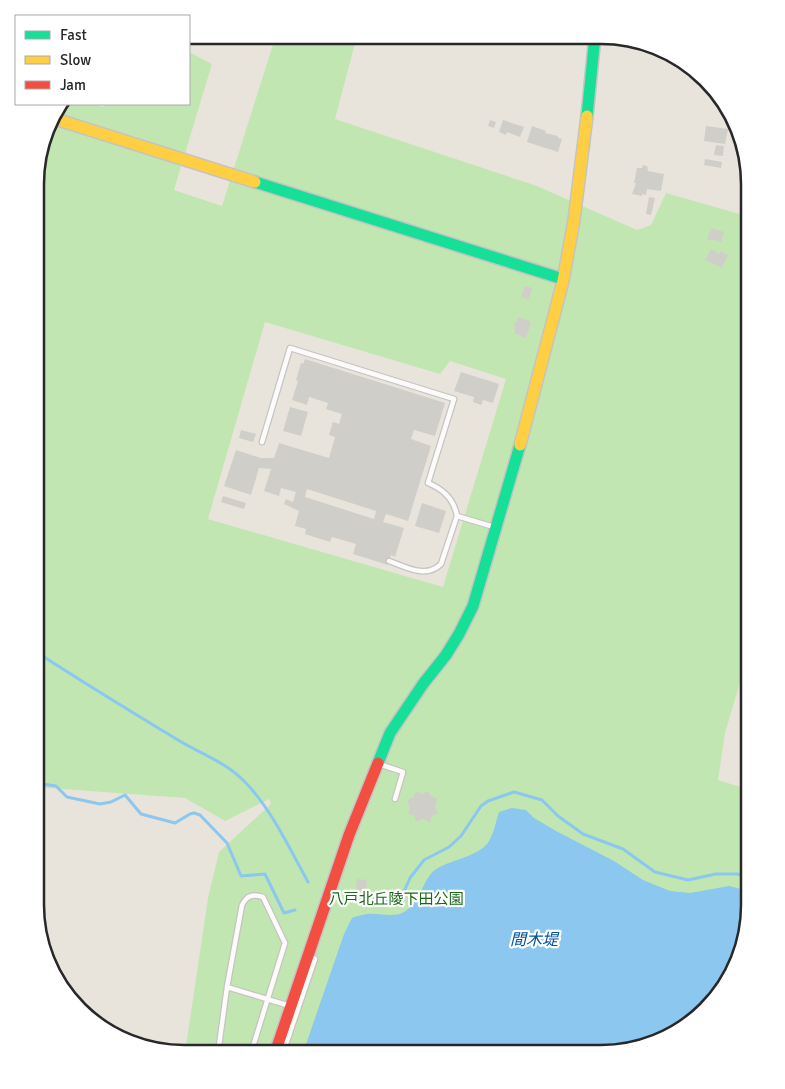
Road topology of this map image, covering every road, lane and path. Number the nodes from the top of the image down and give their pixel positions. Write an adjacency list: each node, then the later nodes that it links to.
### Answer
1 (594, 44): 3 (street)
2 (59, 120): 3 (street)
3 (563, 279): 6 (street)
4 (262, 442): 5 (lane)
5 (457, 516): 6 (lane); 7 (lane)
6 (495, 528): 8 (street)
7 (389, 561)
8 (378, 764): 9 (lane); 10 (street)
9 (395, 799)
10 (308, 956): 13 (street); 17 (lane)
11 (227, 987): 12 (lane); 12 (lane); 14 (lane)
12 (267, 999): 13 (lane); 15 (lane)
13 (291, 1006): 16 (street)
14 (219, 1045)
15 (253, 1045)
16 (278, 1045)
17 (286, 1045)

